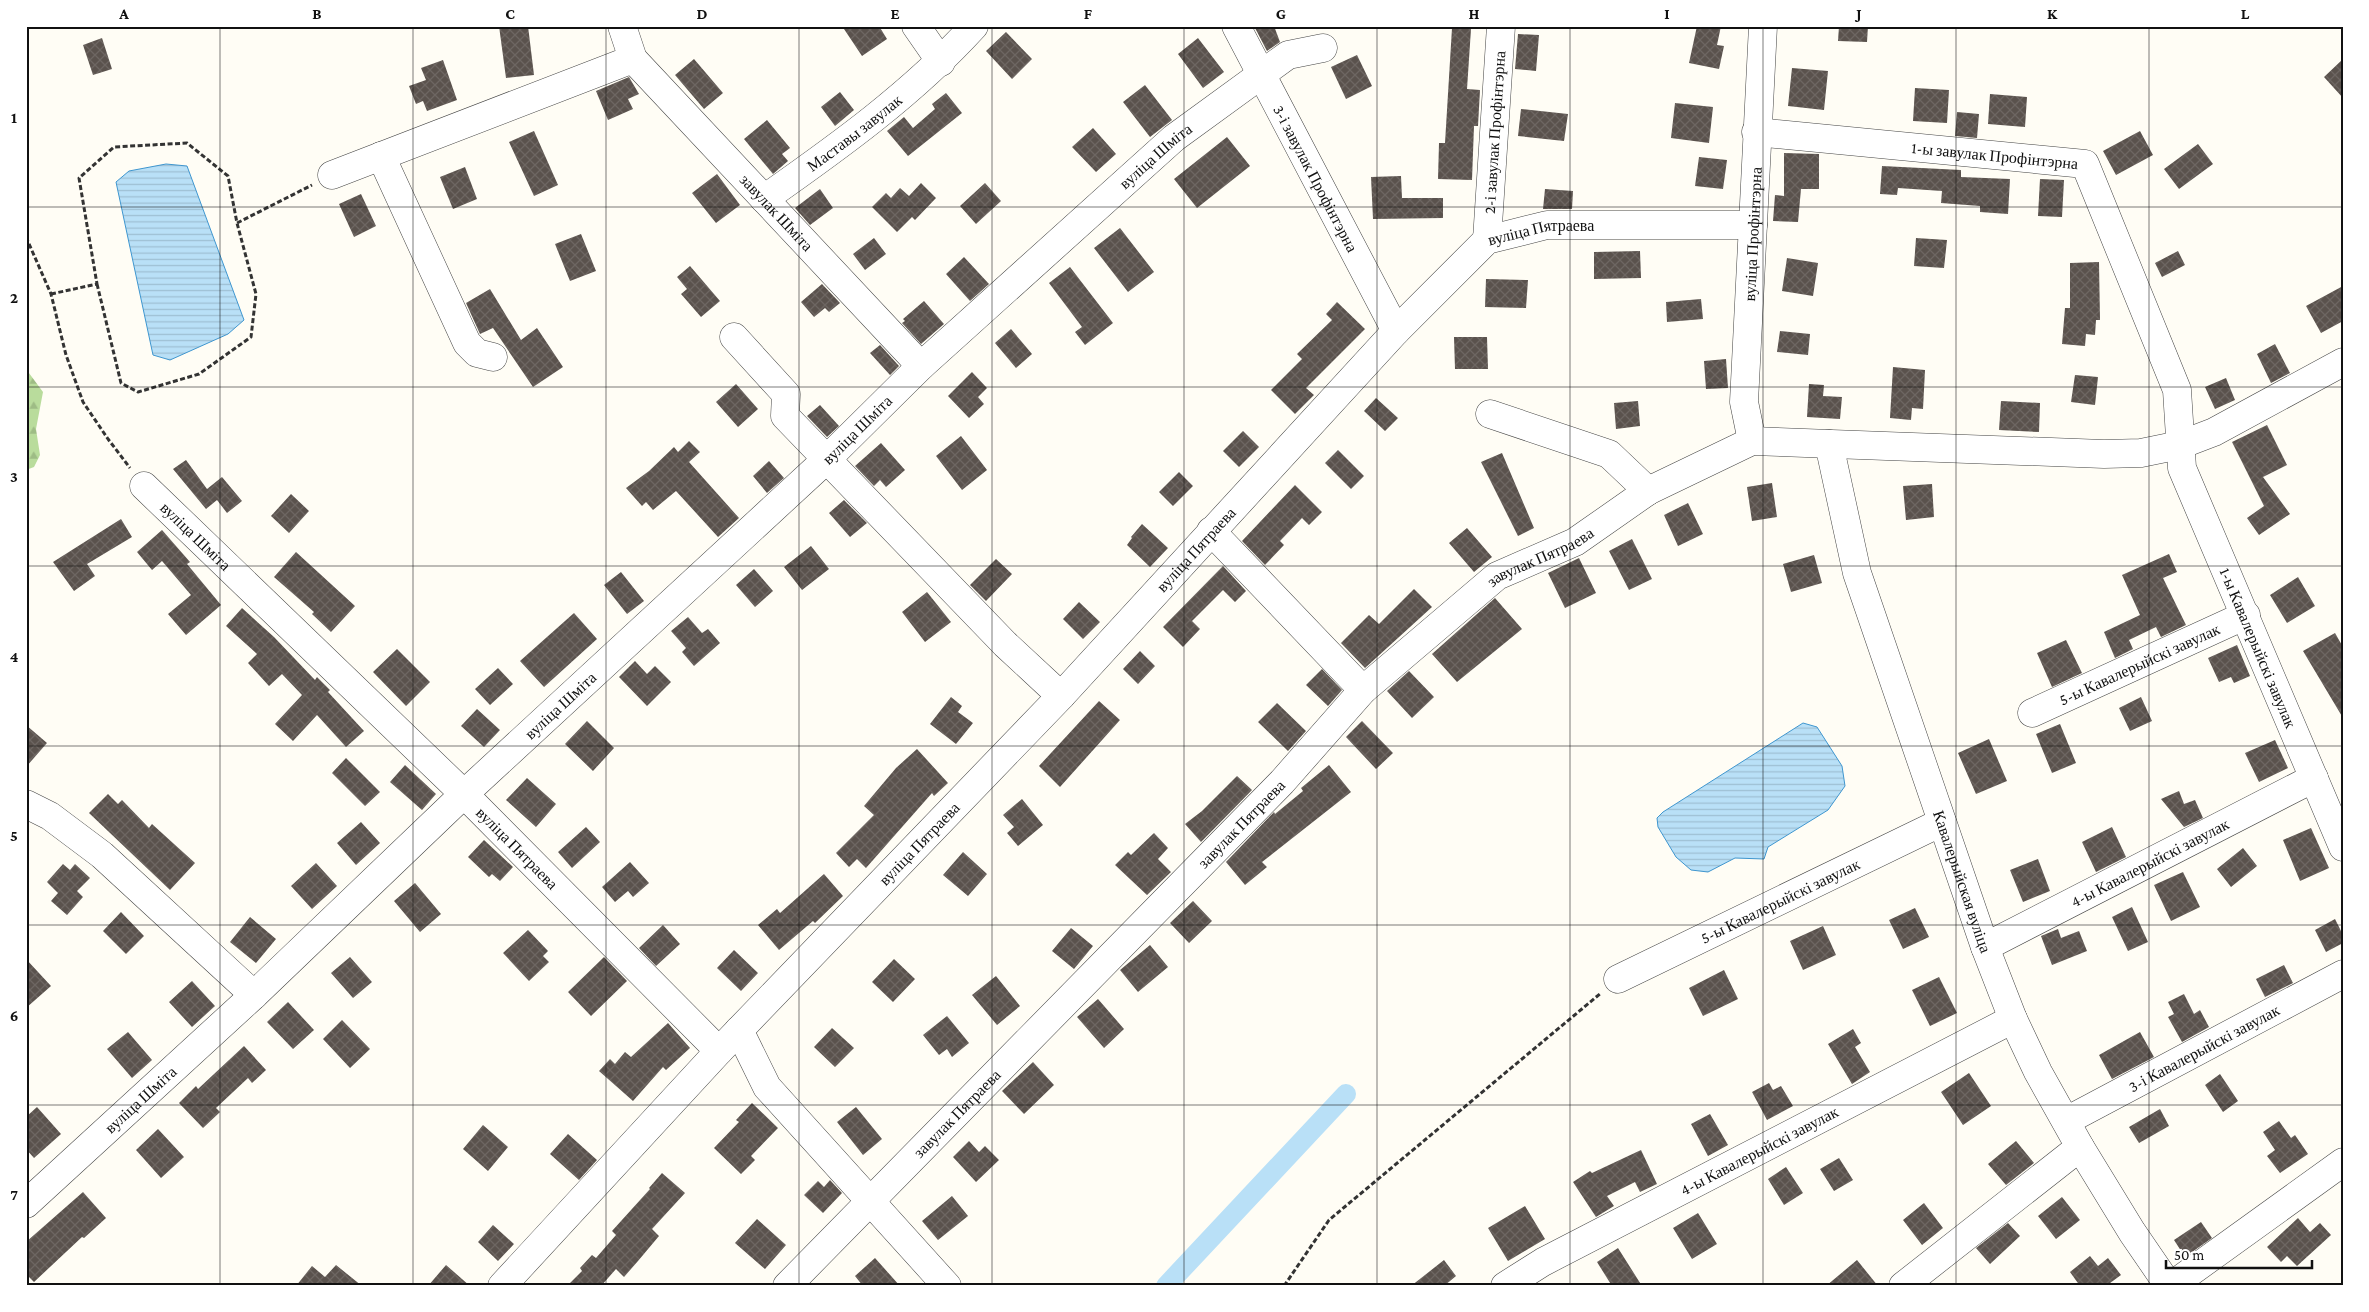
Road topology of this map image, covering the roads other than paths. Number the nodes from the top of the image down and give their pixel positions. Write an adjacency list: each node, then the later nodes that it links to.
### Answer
1 (622, 26): 8 (street, завулак Шміта)
2 (916, 26): 9 (street)
3 (974, 26): 9 (street, Маставы завулак)
4 (1236, 26): 10 (street, 3-і завулак Профінтэрна)
5 (1501, 26): 16 (street, 2-і завулак Профінтэрна)
6 (1763, 26): 11 (street, вуліца Профінтэрна)
7 (1323, 48): 10 (street, вуліца Шміта)
8 (633, 59): 12 (street); 14 (street, завулак Шміта)
9 (941, 62): 14 (street, Маставы завулак)
10 (1260, 75): 17 (street, 3-і завулак Профінтэрна); 21 (street, вуліца Шміта)
11 (1756, 132): 15 (street, вуліца Профінтэрна); 25 (street, 1-ы завулак Профінтэрна)
12 (381, 156): 13 (street); 19 (street)
13 (332, 175)
14 (764, 199): 21 (street, завулак Шміта)
15 (1753, 225): 16 (street, вуліца Пятраева); 23 (street, вуліца Профінтэрна)
16 (1487, 240): 17 (street, вуліца Пятраева)
17 (1396, 331): 29 (street, вуліца Пятраева)
18 (734, 337): 26 (street)
19 (493, 357)
20 (2343, 362): 25 (street)
21 (920, 366): 26 (street, вуліца Шміта)
22 (1490, 414): 28 (street)
23 (1752, 441): 24 (street); 28 (street, завулак Пятраева)
24 (1828, 444): 25 (street); 37 (street, Кавалерыйская вуліца)
25 (2180, 445): 30 (street, 1-ы Кавалерыйскі завулак)
26 (828, 458): 32 (street); 35 (street, вуліца Шміта)
27 (144, 486): 35 (street, вуліца Шміта)
28 (1648, 491): 31 (street, завулак Пятраева)
29 (1211, 531): 31 (street); 32 (street, вуліца Пятраева)
30 (2246, 615): 33 (street, 5-ы Кавалерыйскі завулак); 34 (street, 1-ы Кавалерыйскі завулак)
31 (1363, 690): 49 (street, завулак Пятраева)
32 (1061, 696): 44 (street, вуліца Пятраева)
33 (2032, 713)
34 (2314, 778): 38 (street, 1-ы Кавалерыйскі завулак); 39 (street, 4-ы Кавалерыйскі завулак)
35 (464, 794): 42 (street, вуліца Шміта); 45 (street, вуліца Пятраева)
36 (26, 804): 42 (street)
37 (1942, 822): 39 (street, Кавалерыйская вуліца); 41 (street, 5-ы Кавалерыйскі завулак)
38 (2343, 847)
39 (1985, 947): 43 (street, Кавалерыйская вуліца)
40 (2343, 974): 46 (street, 3-і Кавалерыйскі завулак)
41 (1618, 979)
42 (254, 995): 50 (street, вуліца Шміта)
43 (2013, 1018): 46 (street, Кавалерыйская вуліца); 55 (street, 4-ы Кавалерыйскі завулак)
44 (739, 1030): 45 (street, вуліца Пятраева); 49 (street)
45 (719, 1051): 52 (street, вуліца Пятраева)
46 (2066, 1122): 47 (street, Кавалерыйская вуліца)
47 (2080, 1148): 51 (street, Кавалерыйская вуліца); 56 (street)
48 (2343, 1162): 51 (street)
49 (871, 1200): 53 (street, завулак Пятраева); 54 (street)
50 (26, 1204)
51 (2160, 1282)
52 (502, 1286)
53 (787, 1286)
54 (947, 1286)
55 (1505, 1286)
56 (1903, 1286)

